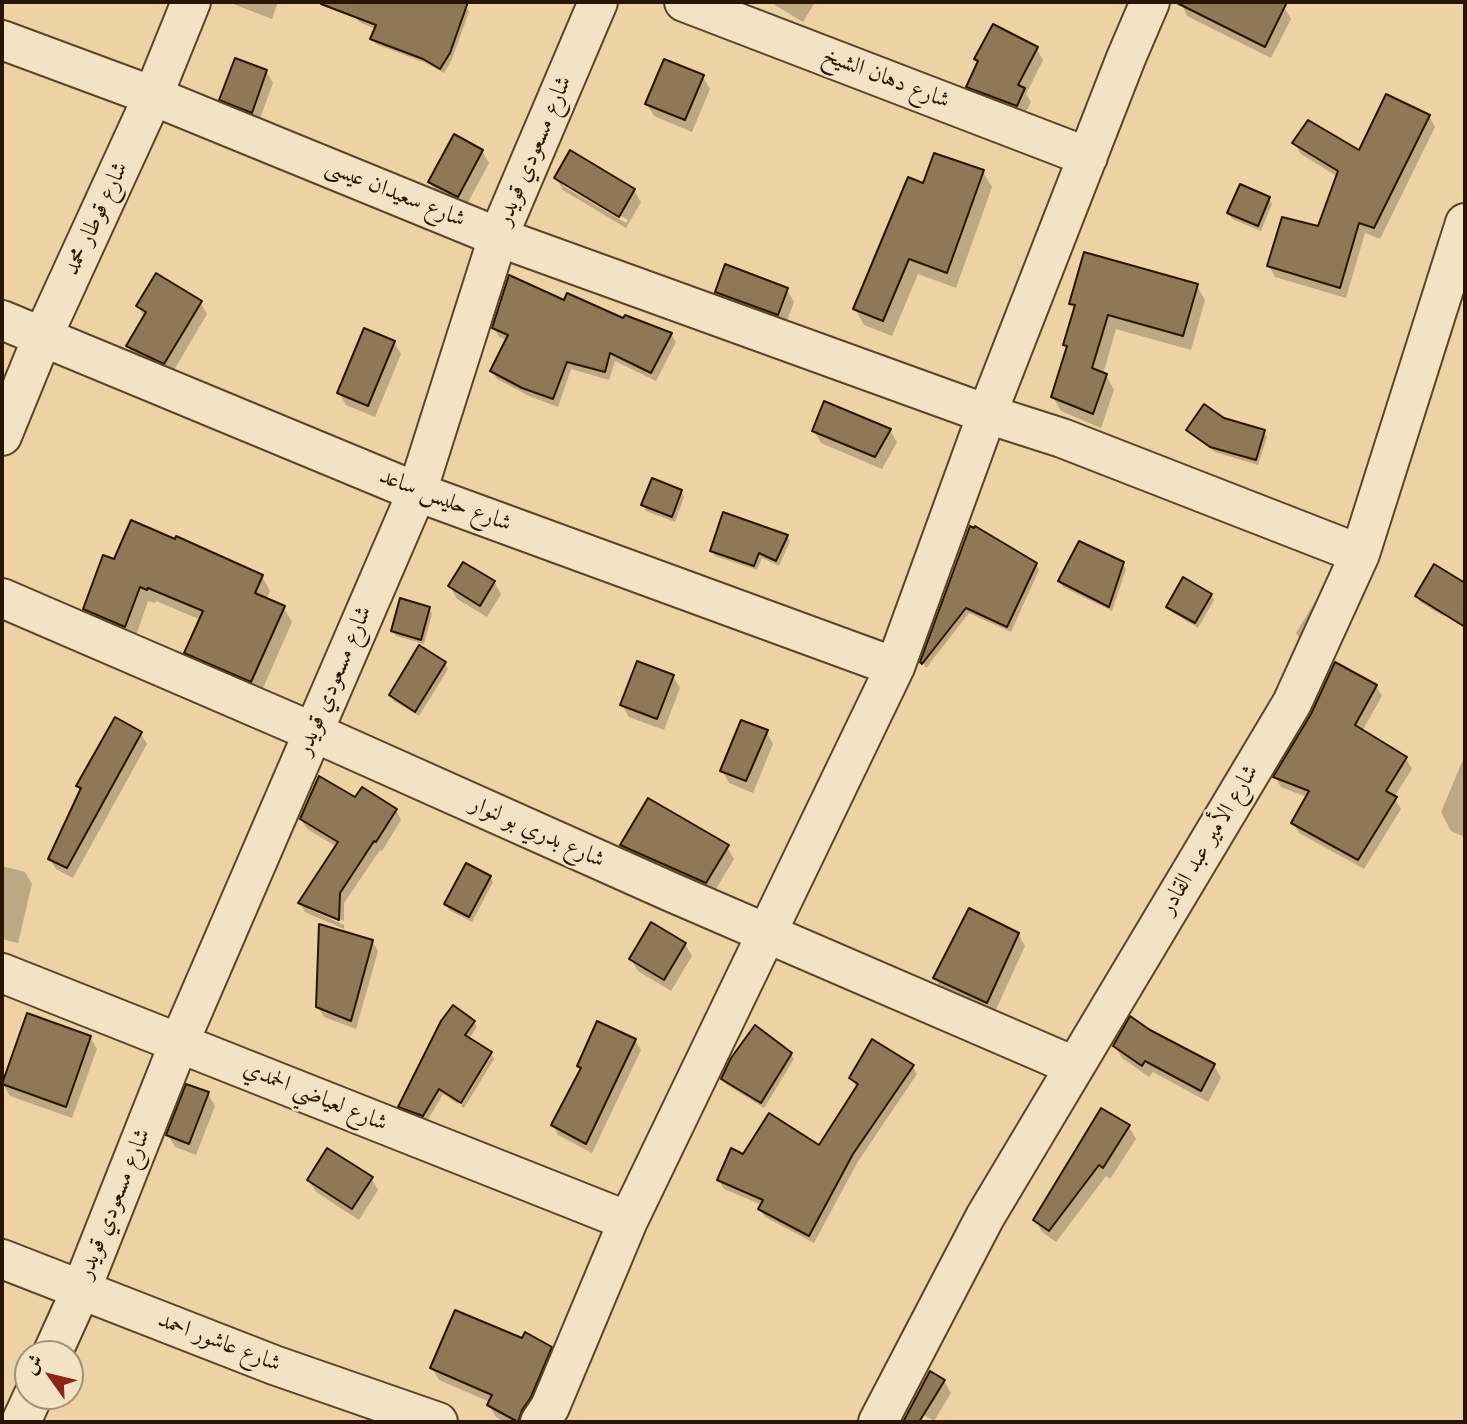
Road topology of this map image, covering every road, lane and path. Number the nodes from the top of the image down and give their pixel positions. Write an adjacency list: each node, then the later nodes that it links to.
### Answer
1 (191, 2): 6 (street, شارع قوطار محمد)
2 (598, 2): 9 (street, شارع مسعودي قويدر)
3 (684, 2): 7 (street, شارع دهان الشيخ)
4 (1150, 2): 7 (street)
5 (2, 40): 6 (street, شارع سعيدان عيسى)
6 (153, 96): 9 (street, شارع سعيدان عيسى); 12 (street, شارع قوطار محمد)
7 (1088, 157): 13 (street)
8 (1465, 223): 10 (street, شارع الأمير عبد القادر)
9 (498, 237): 13 (street, شارع سعيدان عيسى); 15 (street, شارع مسعودي قويدر)
10 (1457, 276): 16 (street, شارع الأمير عبد القادر)
11 (2, 320): 12 (street, شارع حليس ساعد)
12 (42, 338): 14 (street, شارع قوطار محمد); 15 (street, شارع حليس ساعد)
13 (987, 414): 16 (street, شارع سعيدان عيسى); 18 (street)
14 (2, 436)
15 (417, 492): 18 (street, شارع حليس ساعد); 19 (street, شارع مسعودي قويدر)
16 (1360, 554): 23 (street, شارع الأمير عبد القادر)
17 (2, 598): 19 (street, شارع بدري بو لنوار)
18 (895, 667): 20 (street)
19 (313, 732): 20 (street, شارع بدري بو لنوار); 22 (street, شارع مسعودي قويدر)
20 (766, 934): 23 (street, شارع بدري بو لنوار); 24 (street)
21 (2, 973): 22 (street, شارع لعياضي الحمدي)
22 (180, 1043): 24 (street, شارع لعياضي الحمدي); 26 (street, شارع مسعودي قويدر)
23 (1074, 1066): 30 (street, شارع الأمير عبد القادر)
24 (628, 1221): 29 (street)
25 (2, 1259): 26 (street, شارع عاشور احمد)
26 (81, 1290): 27 (street, شارع مسعودي قويدر); 28 (street, شارع عاشور احمد)
27 (58, 1340)
28 (438, 1422)
29 (540, 1422)
30 (878, 1422)

